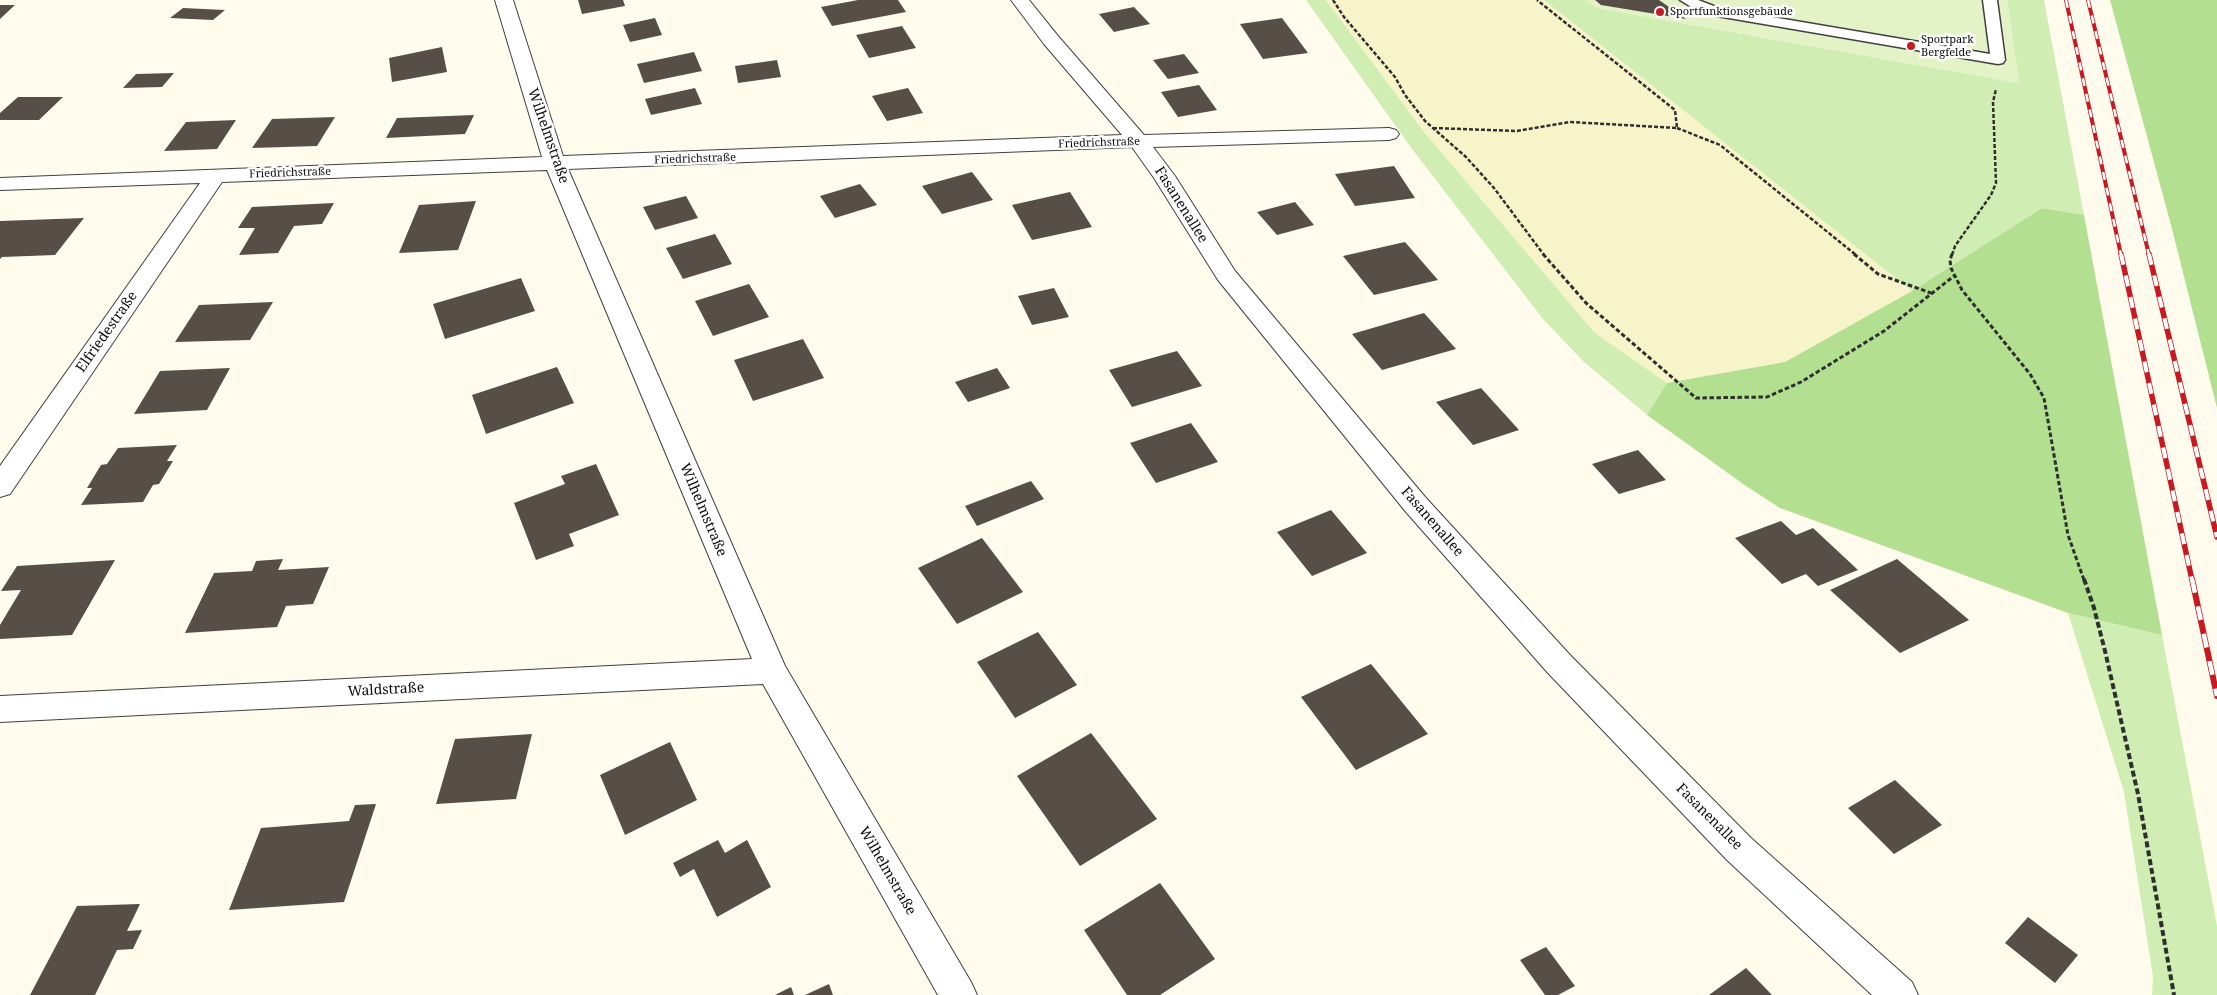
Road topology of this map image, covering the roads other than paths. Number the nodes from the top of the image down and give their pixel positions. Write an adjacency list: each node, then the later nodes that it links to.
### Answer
1 (504, 0): 7 (street, Wilhelmstraße)
2 (1020, 0): 6 (street, Fasanenallee)
3 (1687, 0): 4 (lane)
4 (1990, 0)
5 (1389, 134): 6 (street, Friedrichstraße)
6 (1138, 141): 7 (street, Friedrichstraße); 14 (street, Fasanenallee)
7 (555, 164): 8 (street, Friedrichstraße); 11 (street, Wilhelmstraße)
8 (215, 176): 9 (street, Friedrichstraße); 10 (street, Elfriedestraße)
9 (0, 184)
10 (0, 487)
11 (772, 671): 12 (street, Waldstraße); 13 (street, Wilhelmstraße)
12 (0, 709)
13 (958, 995)
14 (1899, 995)

